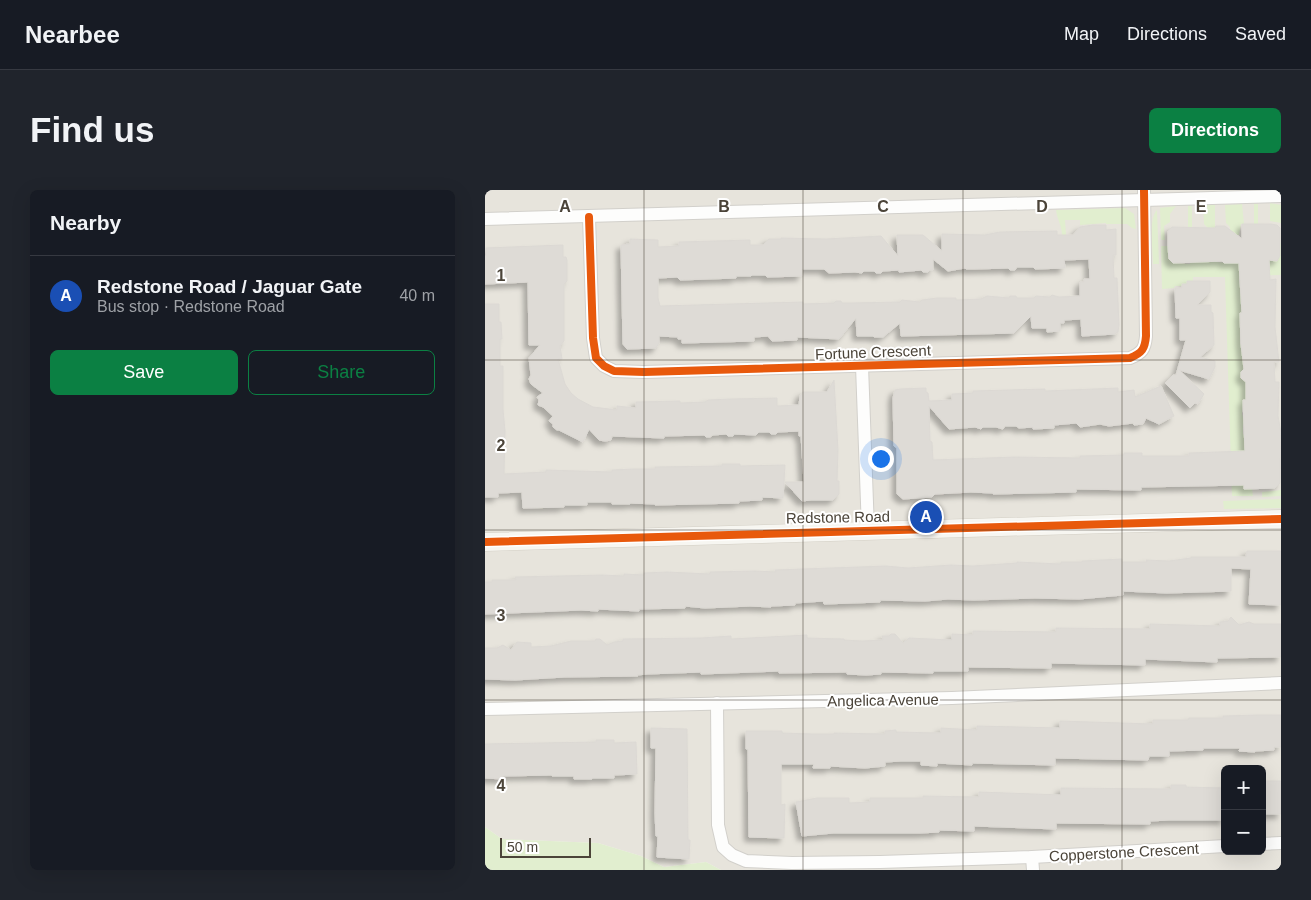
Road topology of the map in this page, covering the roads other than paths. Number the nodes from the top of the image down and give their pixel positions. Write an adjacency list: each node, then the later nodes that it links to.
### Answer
1 (1144, 195): 2 (street); 3 (street); 5 (street, Fortune Crescent)
2 (1281, 196)
3 (589, 217): 4 (street); 5 (street, Fortune Crescent)
4 (485, 219)
5 (862, 366): 7 (street)
6 (1281, 519): 7 (street, Redstone Road)
7 (868, 530): 8 (street, Redstone Road)
8 (485, 542)
9 (1281, 683): 10 (street, Angelica Avenue)
10 (717, 703): 11 (street, Angelica Avenue); 15 (street, Copperstone Crescent)
11 (485, 709)
12 (1281, 843): 13 (street)
13 (1266, 844)
14 (1221, 846): 15 (street, Copperstone Crescent)
15 (1033, 864)

